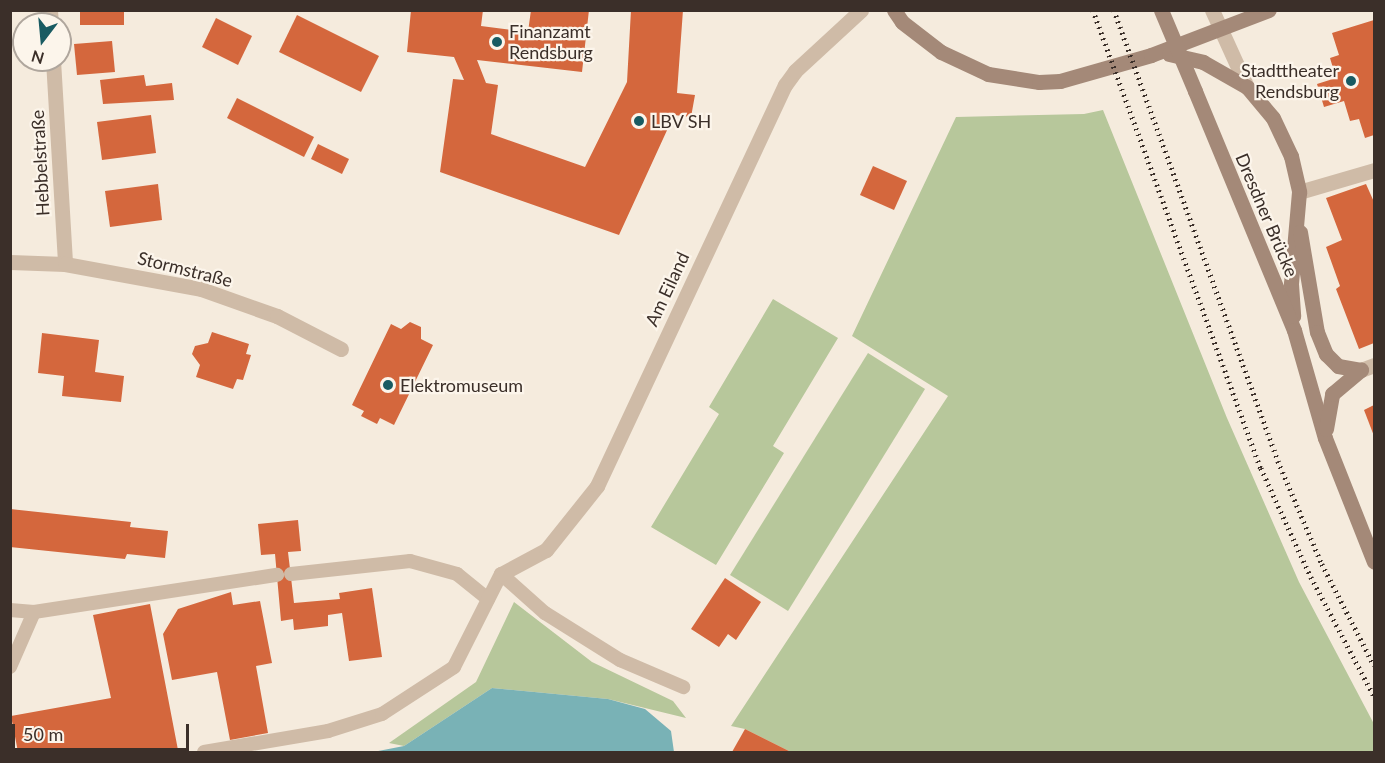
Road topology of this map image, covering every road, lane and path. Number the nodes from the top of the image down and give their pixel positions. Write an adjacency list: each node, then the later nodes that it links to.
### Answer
1 (861, 10): 20 (street, Am Eiland)
2 (894, 10): 7 (main road)
3 (1161, 10): 15 (main road, Dresdner Brücke, bridge)
4 (1212, 10): 6 (street)
5 (1269, 10): 6 (main road)
6 (1220, 28): 7 (main road); 9 (street)
7 (1151, 55): 9 (main road)
8 (54, 72): 14 (street, Hebbelstraße)
9 (1247, 87): 11 (main road)
10 (1374, 170): 11 (street)
11 (1299, 192): 12 (main road)
12 (1299, 223): 15 (main road); 17 (main road)
13 (10, 262): 14 (street, Stormstraße)
14 (65, 264): 16 (street, Stormstraße)
15 (1294, 330): 18 (main road, Dresdner Brücke)
16 (341, 349)
17 (1368, 368): 18 (main road)
18 (1325, 438): 19 (main road, Dresdner Brücke)
19 (1374, 562)
20 (501, 574): 21 (lane); 25 (lane)
21 (488, 599): 23 (lane); 26 (lane)
22 (10, 610): 23 (lane)
23 (34, 612): 24 (lane)
24 (10, 667)
25 (683, 687)
26 (204, 753)

